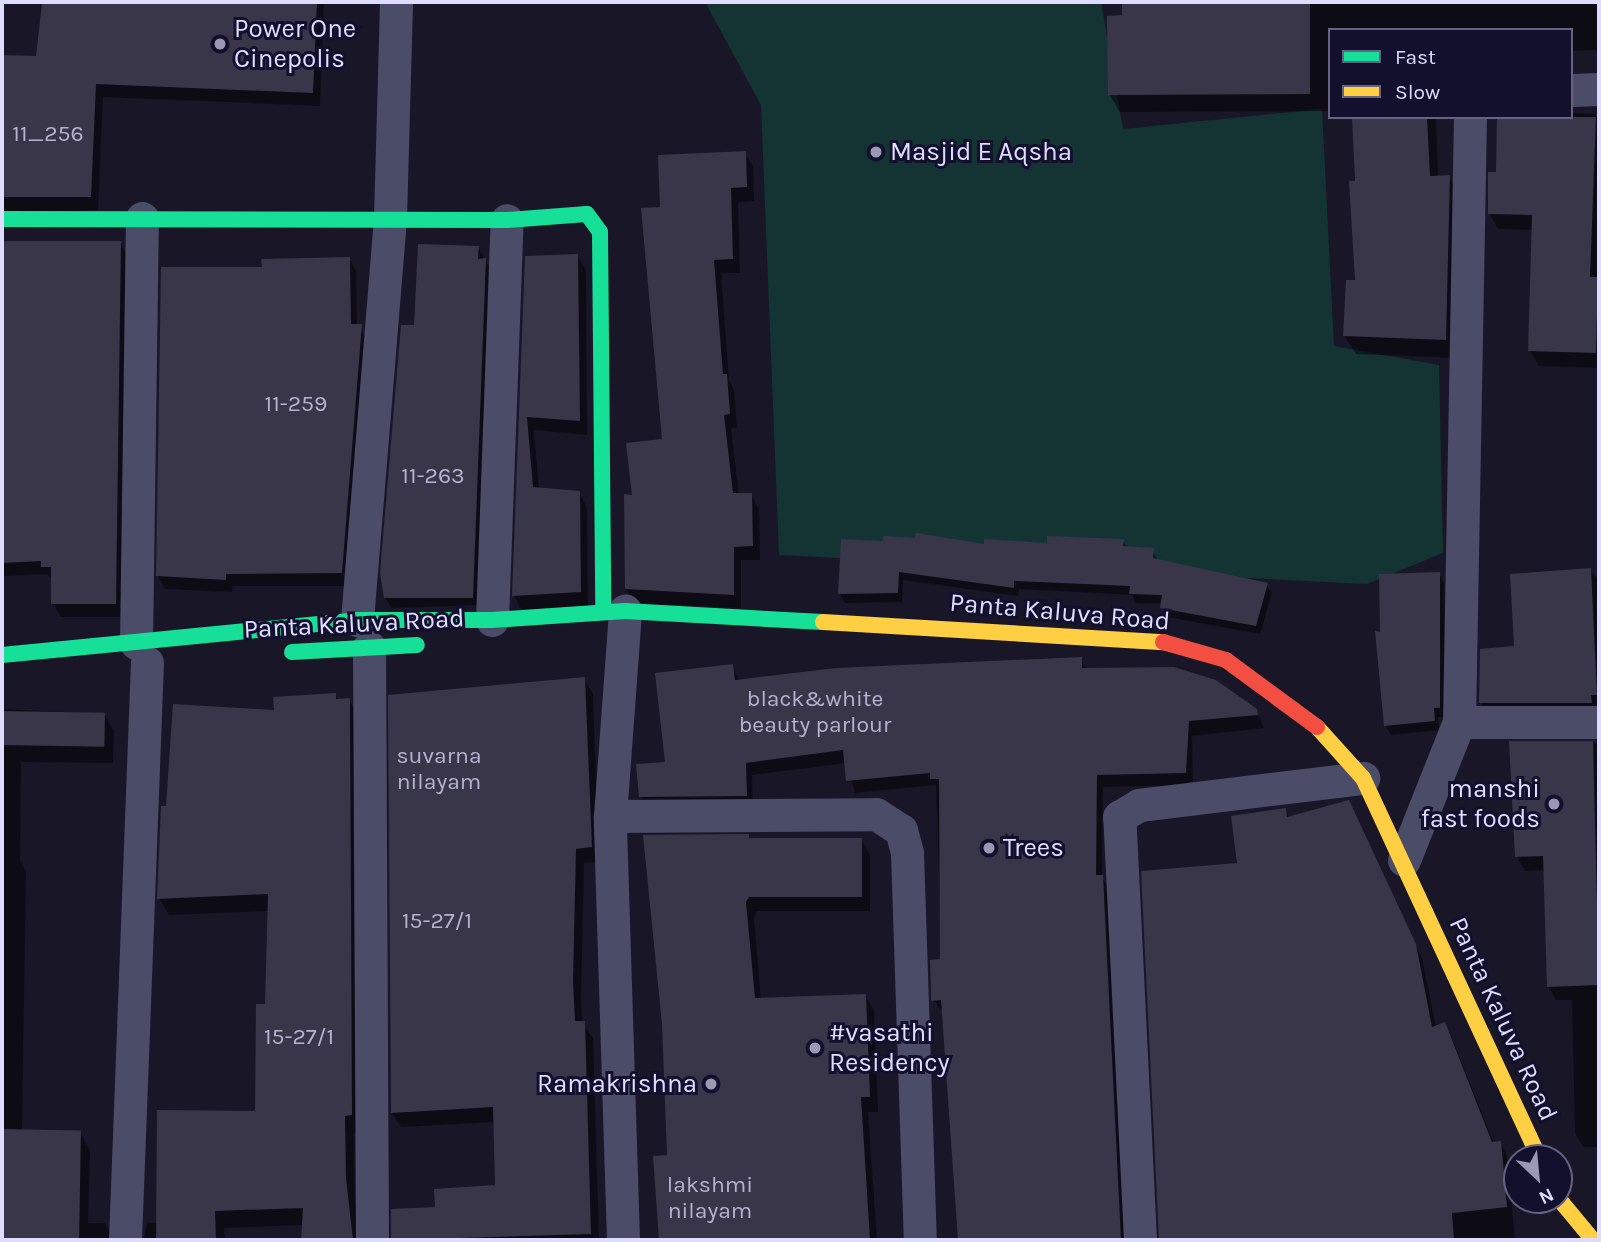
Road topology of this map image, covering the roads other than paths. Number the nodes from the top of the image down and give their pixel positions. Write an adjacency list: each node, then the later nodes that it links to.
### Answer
1 (396, 2): 6 (street)
2 (1599, 89): 3 (street)
3 (1573, 90)
4 (1471, 119): 19 (street)
5 (142, 218): 6 (street); 7 (street); 16 (street)
6 (390, 218): 8 (street); 12 (street)
7 (2, 219)
8 (507, 220): 10 (street); 11 (street)
9 (707, 614): 11 (street, Panta Kaluva Road); 11 (street, Panta Kaluva Road); 21 (street, Panta Kaluva Road)
10 (492, 620): 11 (street, Panta Kaluva Road); 12 (street, Panta Kaluva Road)
11 (614, 624): 22 (street)
12 (363, 633): 13 (street, Panta Kaluva Road); 14 (street, Panta Kaluva Road); 16 (street, Panta Kaluva Road); 29 (street)
13 (436, 644)
14 (272, 653)
15 (2, 655): 16 (street, Panta Kaluva Road)
16 (144, 657): 28 (street)
17 (41, 669): 18 (street)
18 (2, 671)
19 (1459, 722): 20 (street); 23 (street)
20 (1599, 722)
21 (1363, 778): 23 (street, Panta Kaluva Road); 32 (street)
22 (610, 816): 30 (street); 31 (street)
23 (1404, 860): 24 (street, Panta Kaluva Road)
24 (1533, 1144)
25 (1560, 1214): 27 (street)
26 (1571, 1214): 33 (street)
27 (1562, 1227)
28 (125, 1240)
29 (372, 1240)
30 (623, 1240)
31 (920, 1240)
32 (1140, 1240)
33 (1593, 1240)

